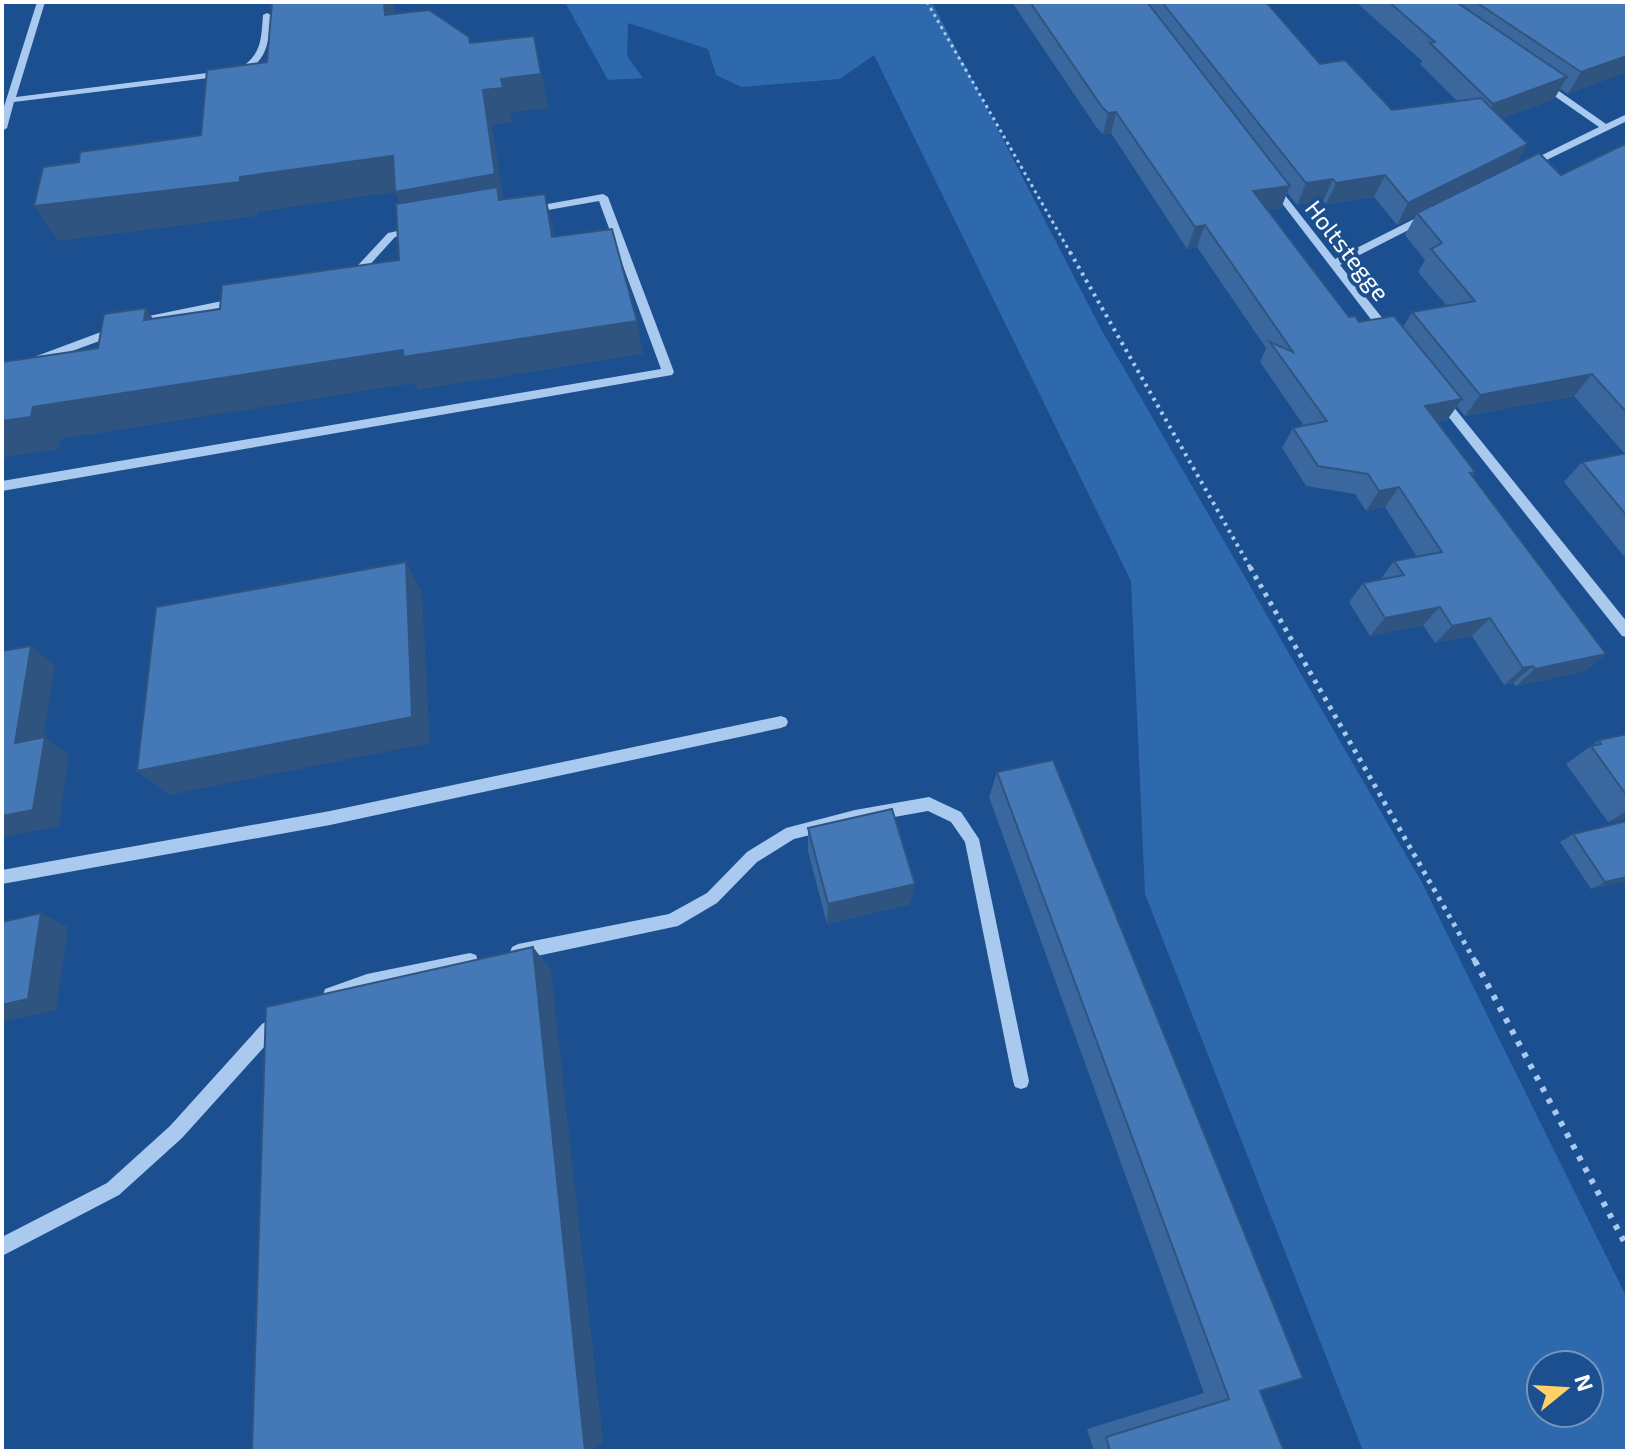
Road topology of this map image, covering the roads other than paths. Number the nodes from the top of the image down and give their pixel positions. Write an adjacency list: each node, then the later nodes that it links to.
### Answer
1 (41, 2): 4 (street)
2 (267, 15): 4 (street)
3 (1531, 76): 6 (street)
4 (11, 100): 7 (street)
5 (1627, 117): 6 (street)
6 (1605, 127): 8 (street)
7 (2, 128)
8 (1523, 168)
9 (1266, 177): 13 (street, Holtstegge)
10 (1441, 209): 13 (street)
11 (513, 213): 19 (street)
12 (422, 229): 14 (street)
13 (1333, 264): 16 (street, Holtstegge)
14 (337, 280)
15 (244, 300): 17 (street)
16 (1392, 338)
17 (2, 373)
18 (1431, 387): 20 (street)
19 (2, 486)
20 (1627, 632)
21 (781, 722): 22 (street)
22 (2, 877)
23 (315, 1000): 25 (street)
24 (291, 1013): 26 (street)
25 (1021, 1081)
26 (2, 1247)

